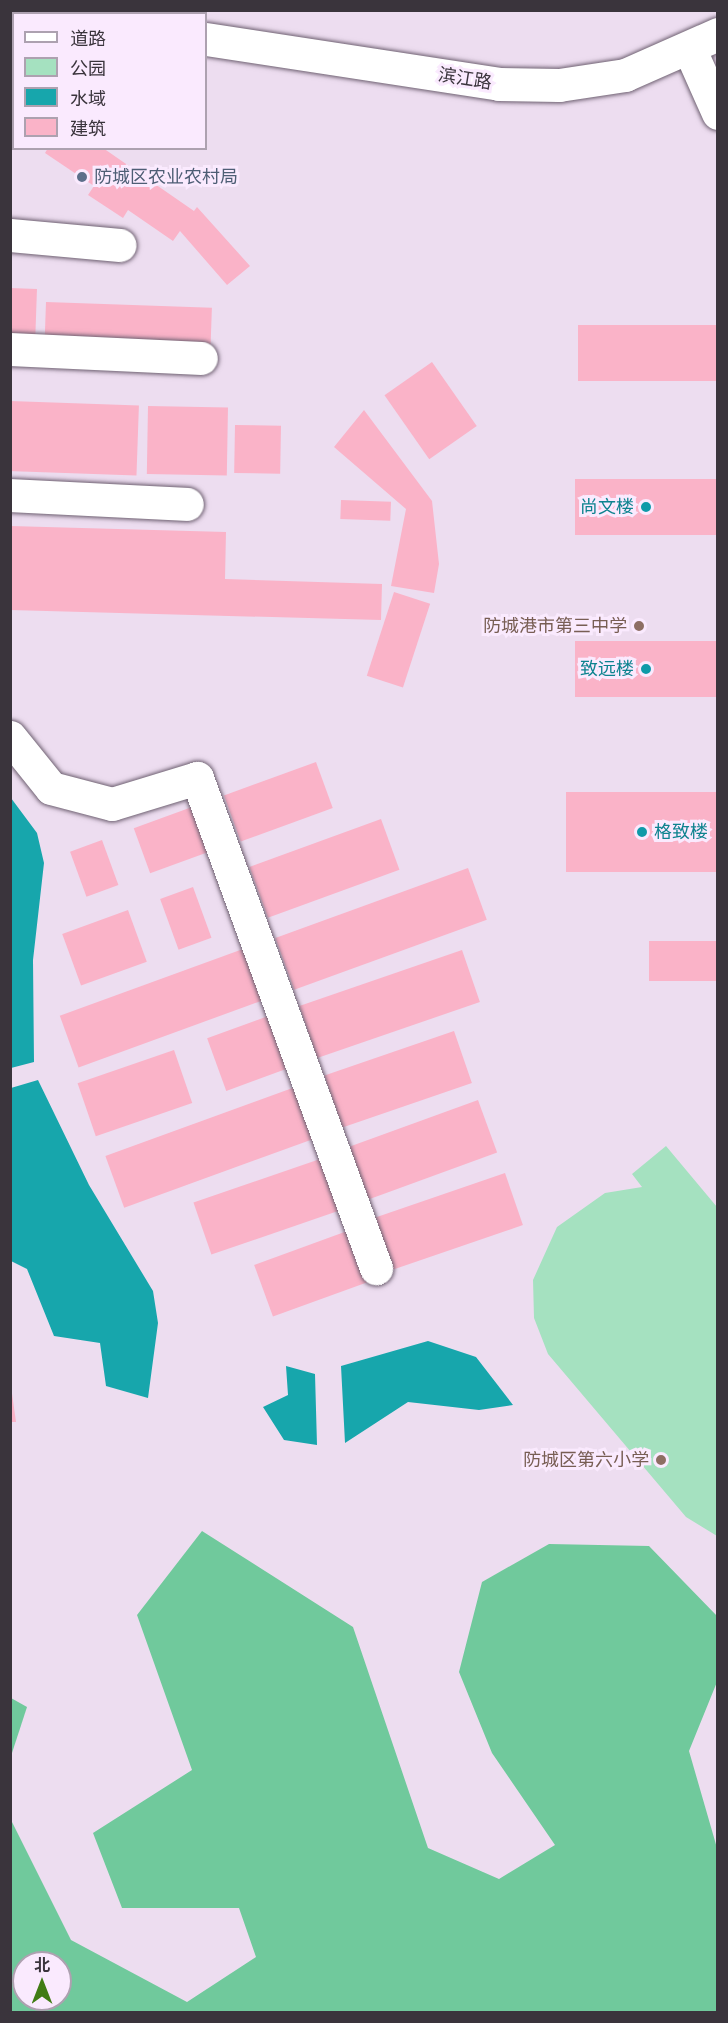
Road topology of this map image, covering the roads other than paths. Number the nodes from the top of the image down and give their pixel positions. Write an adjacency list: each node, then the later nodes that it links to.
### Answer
1 (207, 39): 2 (street, 滨江路)
2 (704, 42): 3 (street)
3 (717, 113)
4 (10, 235): 5 (street)
5 (120, 244)
6 (10, 350): 7 (street)
7 (201, 358)
8 (10, 495): 9 (street)
9 (188, 504)
10 (10, 737): 11 (street)
11 (376, 1268)

